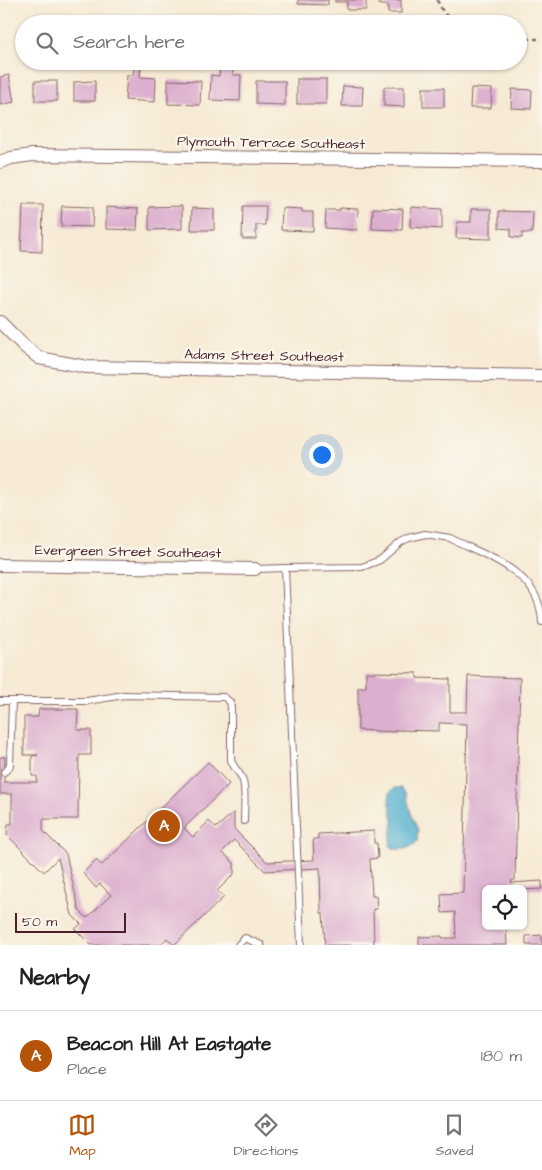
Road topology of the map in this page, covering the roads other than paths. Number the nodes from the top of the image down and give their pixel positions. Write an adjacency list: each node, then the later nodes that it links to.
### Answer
1 (542, 161): 2 (street, Plymouth Terrace Southeast)
2 (0, 162)
3 (0, 322): 4 (street, Adams Street Southeast)
4 (542, 376)
5 (0, 565): 7 (street, Evergreen Street Southeast)
6 (285, 568): 7 (lane); 8 (lane); 15 (lane)
7 (255, 569)
8 (542, 622)
9 (0, 701): 10 (lane)
10 (12, 701): 11 (lane); 12 (lane)
11 (4, 772)
12 (244, 821)
13 (238, 945): 14 (lane)
14 (261, 945)
15 (301, 945)

